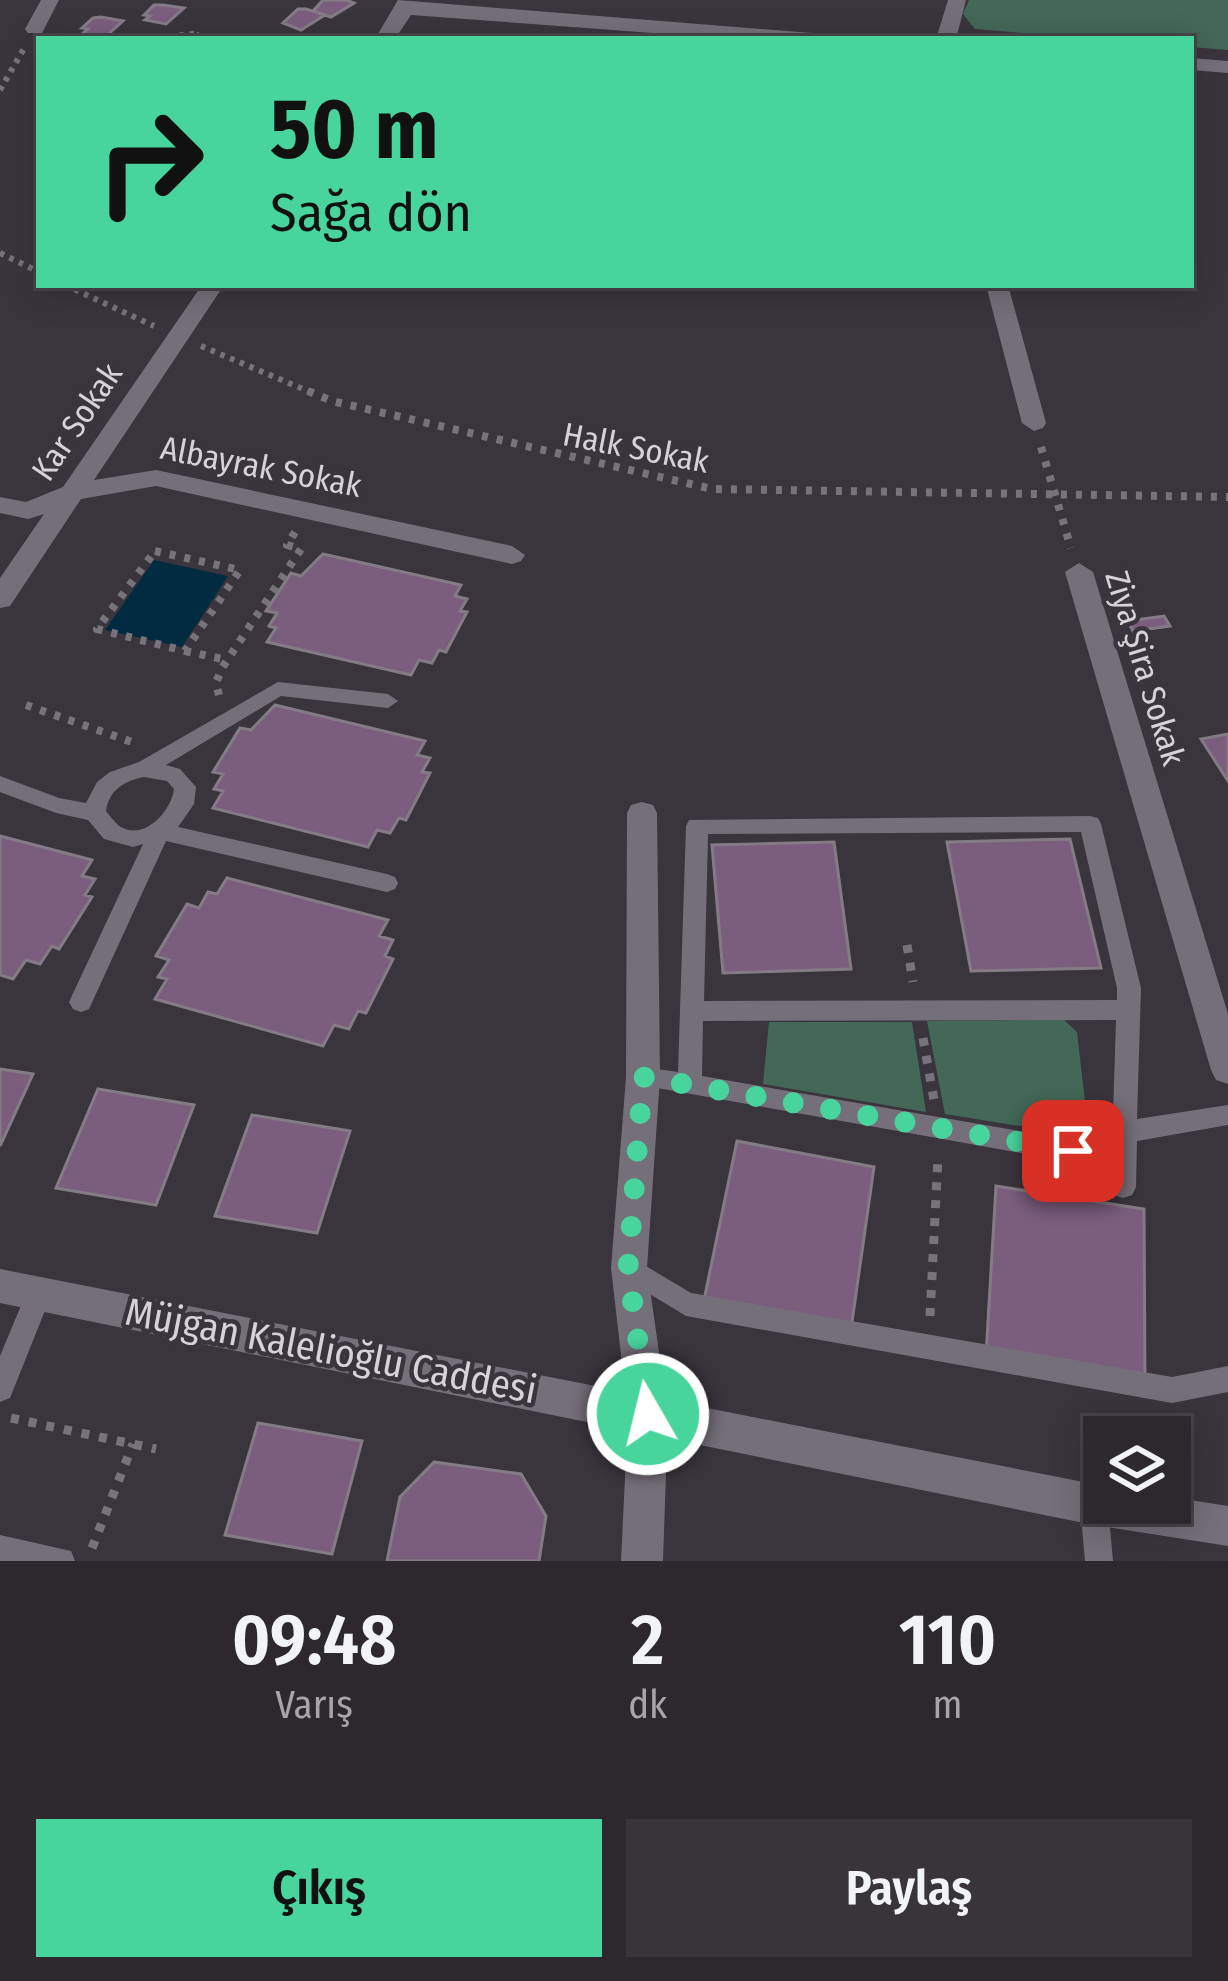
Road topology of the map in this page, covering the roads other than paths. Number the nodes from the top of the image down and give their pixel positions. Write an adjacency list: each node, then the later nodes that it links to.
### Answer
1 (50, 0): 4 (street)
2 (957, 0): 7 (street)
3 (406, 4): 5 (street); 6 (street)
4 (35, 29)
5 (387, 36)
6 (789, 36)
7 (947, 36)
8 (1194, 64): 9 (street)
9 (1228, 68)
10 (210, 288): 13 (street, Kar Sokak)
11 (998, 288): 12 (street)
12 (1034, 423)
13 (74, 492): 14 (street, Albayrak Sokak); 15 (street, Albayrak Sokak); 17 (street, Kar Sokak)
14 (0, 505)
15 (512, 555)
16 (1078, 572): 28 (street, Ziya Şira Sokak)
17 (0, 599)
18 (388, 701): 19 (lane)
19 (143, 769): 21 (lane); 23 (lane)
20 (0, 784): 21 (lane)
21 (95, 813): 23 (lane)
22 (642, 813): 29 (street)
23 (160, 831): 24 (lane); 25 (lane)
24 (387, 883)
25 (81, 1002)
26 (1128, 1010): 27 (lane); 27 (lane); 32 (lane)
27 (692, 1011): 30 (lane)
28 (1228, 1070)
29 (643, 1077): 30 (lane); 33 (street)
30 (690, 1084): 32 (lane)
31 (1228, 1115): 32 (lane)
32 (1125, 1132)
33 (628, 1268): 36 (lane); 38 (street)
34 (0, 1286): 35 (street, Müjgan Kalelioğlu Caddesi)
35 (40, 1293): 37 (lane); 38 (street, Müjgan Kalelioğlu Caddesi)
36 (1228, 1379)
37 (0, 1389)
38 (648, 1414): 39 (street, Müjgan Kalelioğlu Caddesi); 45 (street)
39 (1083, 1503)
40 (1191, 1520): 42 (street, Müjgan Kalelioğlu Caddesi)
41 (1096, 1524): 46 (lane)
42 (1228, 1526)
43 (0, 1549): 44 (lane)
44 (62, 1561)
45 (642, 1561)
46 (1100, 1561)

